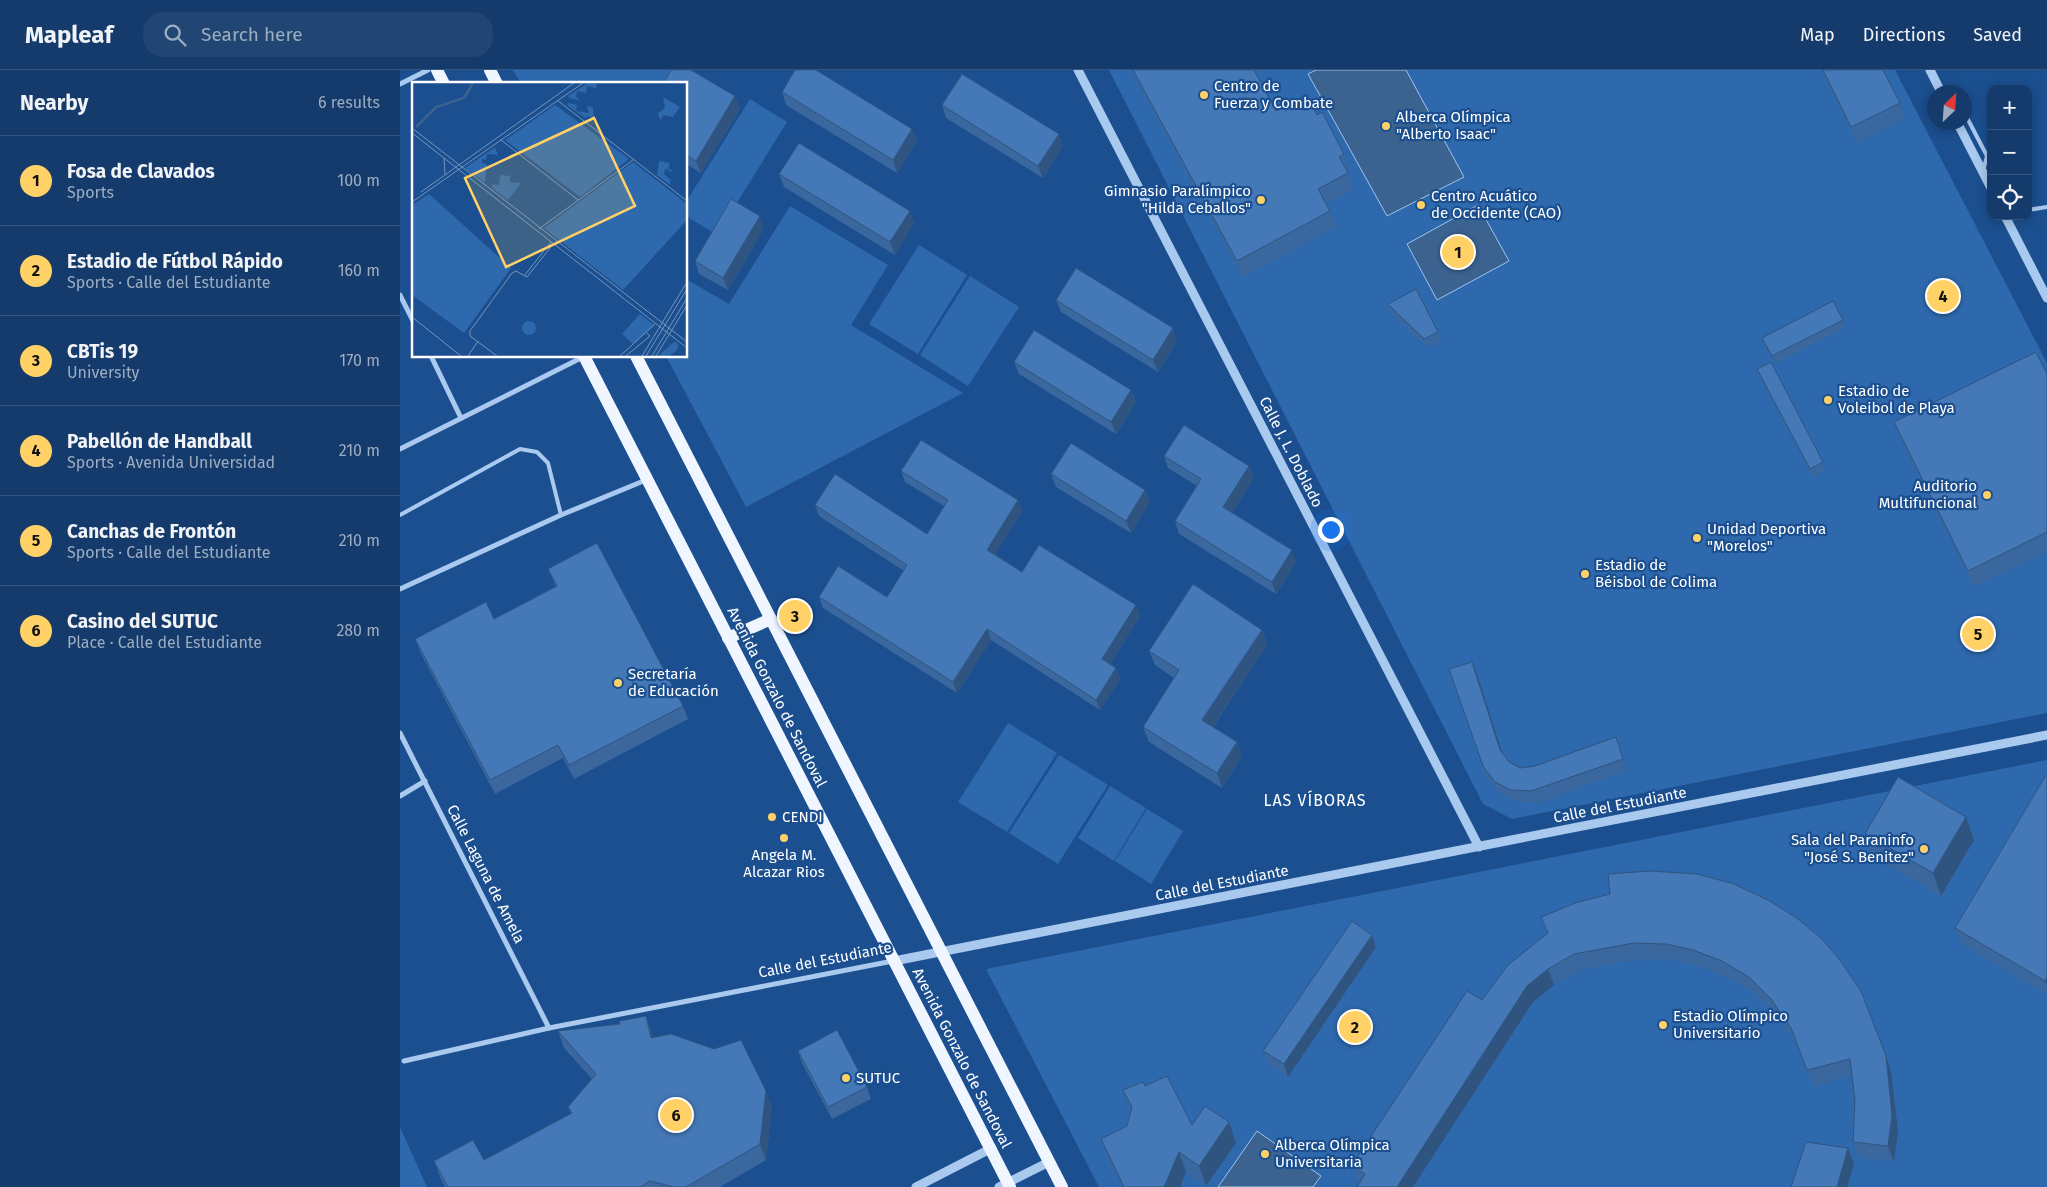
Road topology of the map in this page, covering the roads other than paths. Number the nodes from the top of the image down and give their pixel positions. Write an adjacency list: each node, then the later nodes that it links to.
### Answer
1 (428, 70): 8 (street)
2 (437, 70): 6 (main road)
3 (490, 70): 7 (main road)
4 (1078, 70): 36 (street, Calle J. L. Doblado)
5 (1930, 70): 9 (street)
6 (443, 82)
7 (495, 82)
8 (400, 84)
9 (1938, 85)
10 (1972, 127): 12 (lane)
11 (1961, 130): 12 (street)
12 (1983, 173): 13 (street)
13 (1987, 180)
14 (2047, 207): 15 (lane)
15 (2032, 209)
16 (2007, 220): 18 (street)
17 (400, 296): 19 (street)
18 (2047, 298)
19 (412, 319)
20 (431, 358): 24 (street)
21 (580, 358): 24 (street)
22 (585, 358): 26 (main road, Avenida Gonzalo de Sandoval)
23 (637, 358): 30 (main road, Avenida Gonzalo de Sandoval)
24 (461, 418): 25 (street)
25 (400, 449)
26 (647, 479): 28 (street); 31 (main road, Avenida Gonzalo de Sandoval)
27 (400, 515): 28 (lane)
28 (561, 515): 29 (street)
29 (400, 588)
30 (771, 619): 31 (main road); 37 (main road, Avenida Gonzalo de Sandoval)
31 (728, 638): 38 (main road, Avenida Gonzalo de Sandoval)
32 (400, 732): 34 (street, Calle Laguna de Amela)
33 (2047, 735): 36 (street, Calle del Estudiante)
34 (425, 781): 35 (street); 39 (street, Calle Laguna de Amela)
35 (400, 796)
36 (1479, 846): 37 (street, Calle del Estudiante)
37 (942, 952): 38 (street, Calle del Estudiante); 42 (main road, Avenida Gonzalo de Sandoval)
38 (894, 961): 39 (street, Calle del Estudiante); 41 (main road, Avenida Gonzalo de Sandoval)
39 (549, 1028): 40 (street, Calle del Estudiante)
40 (404, 1060)
41 (992, 1148): 43 (main road, Avenida Gonzalo de Sandoval); 44 (street)
42 (1049, 1162): 43 (street); 45 (main road, Avenida Gonzalo de Sandoval)
43 (1005, 1186)
44 (916, 1187)
45 (1062, 1187)

